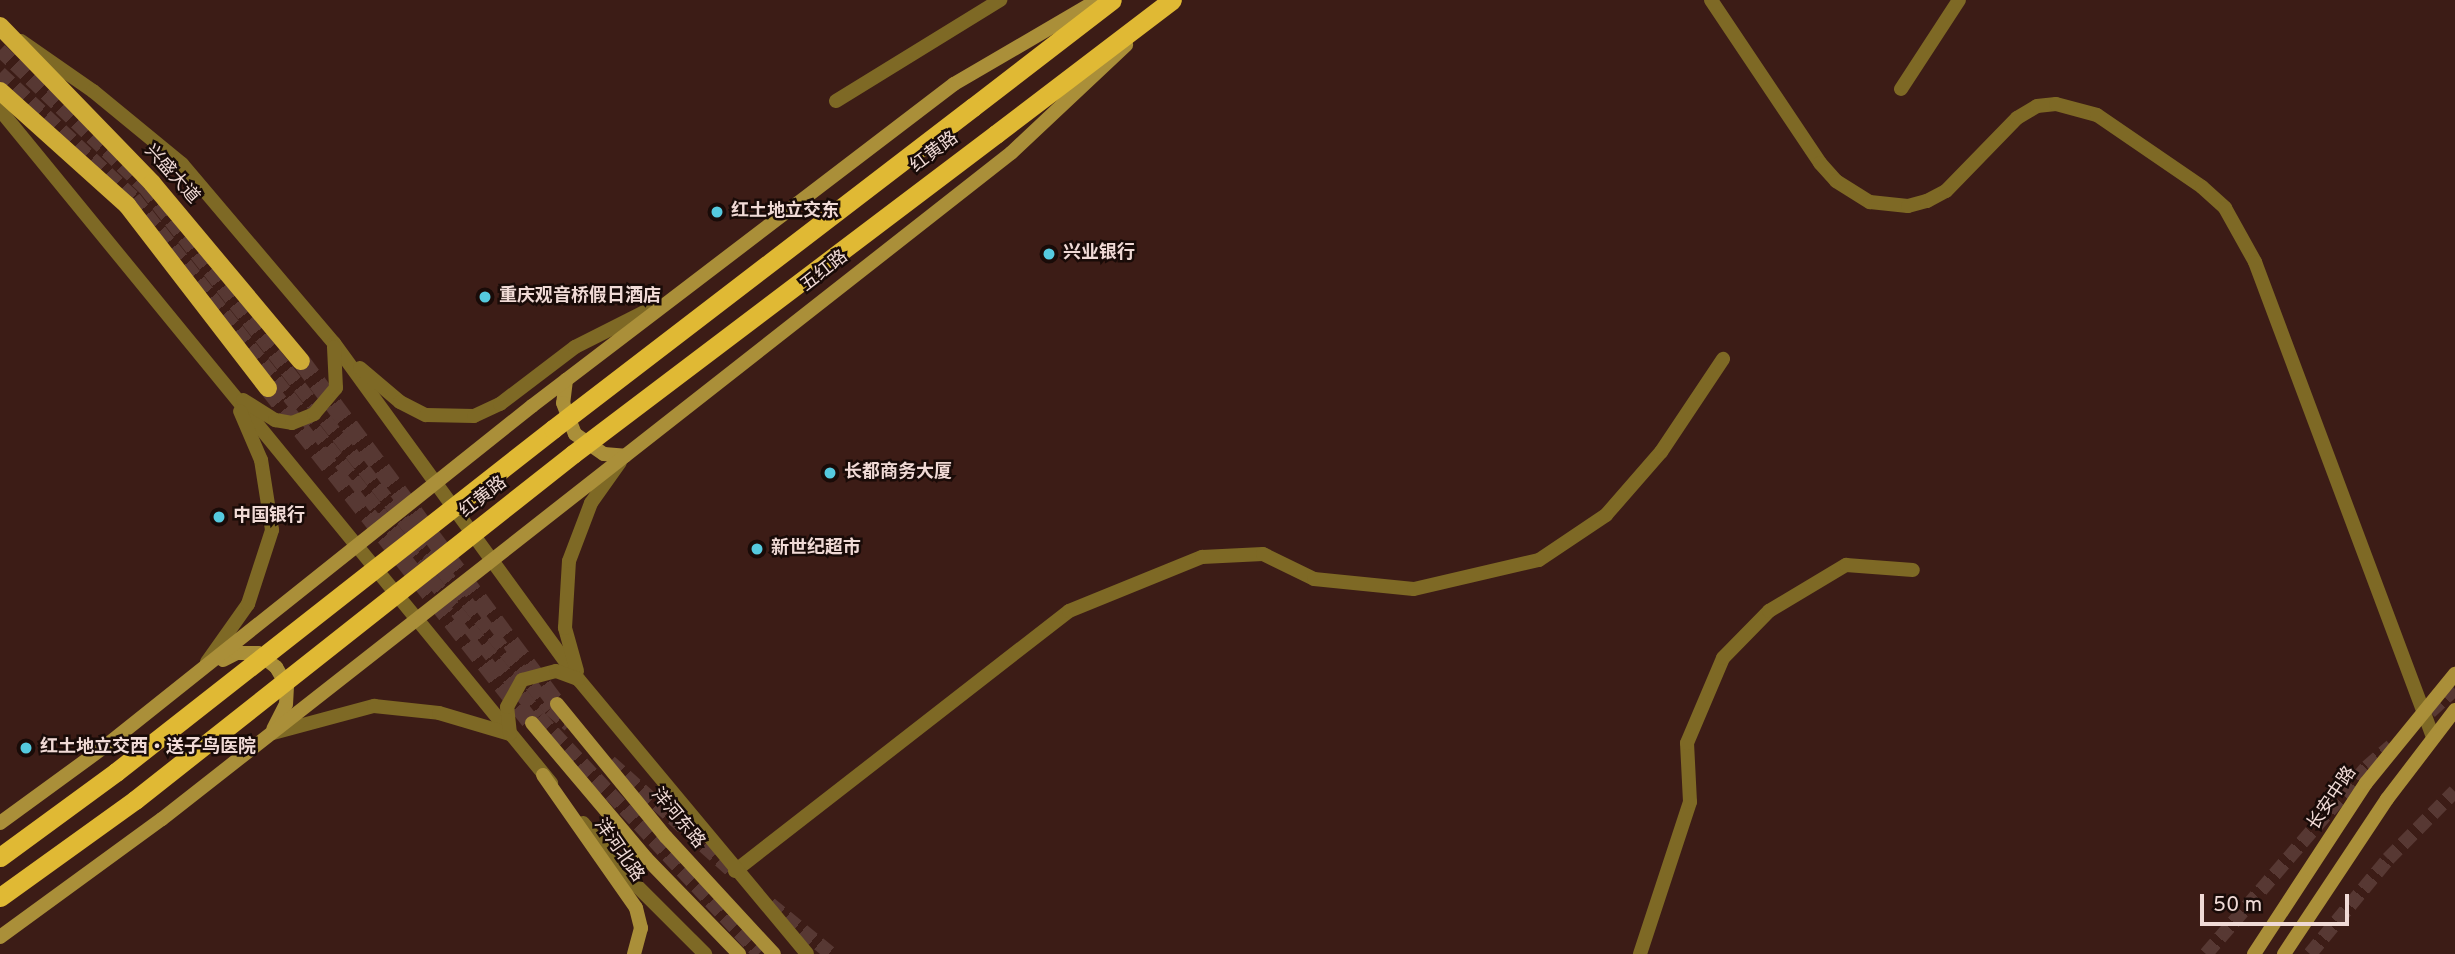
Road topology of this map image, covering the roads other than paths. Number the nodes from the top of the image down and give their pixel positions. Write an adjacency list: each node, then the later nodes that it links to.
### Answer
1 (1000, 0): 10 (street)
2 (1098, 0): 13 (main road)
3 (1112, 0): 38 (highway, 红黄路, bridge)
4 (1172, 0): 12 (highway, 五红路); 20 (main road, 五红路)
5 (1711, 0): 30 (street)
6 (1959, 0): 8 (street)
7 (0, 26): 14 (street); 16 (main road, 兴盛大道)
8 (1901, 89)
9 (0, 91): 18 (main road)
10 (836, 101)
11 (0, 110): 19 (street)
12 (996, 134): 40 (highway, 红黄路, bridge)
13 (676, 297): 14 (street); 17 (main road)
14 (334, 343): 19 (street); 21 (street)
15 (1723, 359): 39 (street)
16 (301, 361)
17 (566, 380): 20 (main road); 21 (main road)
18 (268, 388)
19 (232, 394): 22 (street); 26 (street)
20 (625, 456): 23 (main road, 五红路); 28 (street)
21 (435, 482): 22 (main road); 23 (street)
22 (356, 545): 25 (street); 26 (main road)
23 (490, 561): 25 (main road, 五红路); 28 (street)
24 (1913, 570): 47 (street)
25 (417, 619): 33 (main road, 五红路); 34 (street)
26 (203, 668): 33 (main road); 37 (main road)
27 (2455, 674): 30 (main road, 长安中路)
28 (579, 680): 34 (street); 39 (street)
29 (557, 704): 45 (main road, 洋河东路)
30 (2423, 710): 35 (street); 48 (main road, 长安中路)
31 (2455, 710): 35 (main road)
32 (532, 723): 44 (main road)
33 (271, 733): 34 (street); 41 (main road, 五红路)
34 (510, 734): 36 (street)
35 (2433, 737): 49 (main road)
36 (543, 775): 42 (main road, 洋河北路); 43 (street)
37 (0, 823)
38 (0, 857)
39 (735, 871): 46 (street)
40 (0, 897)
41 (0, 936)
42 (634, 954)
43 (705, 954)
44 (739, 954)
45 (774, 954)
46 (807, 954)
47 (1640, 954)
48 (2254, 954)
49 (2284, 954)

